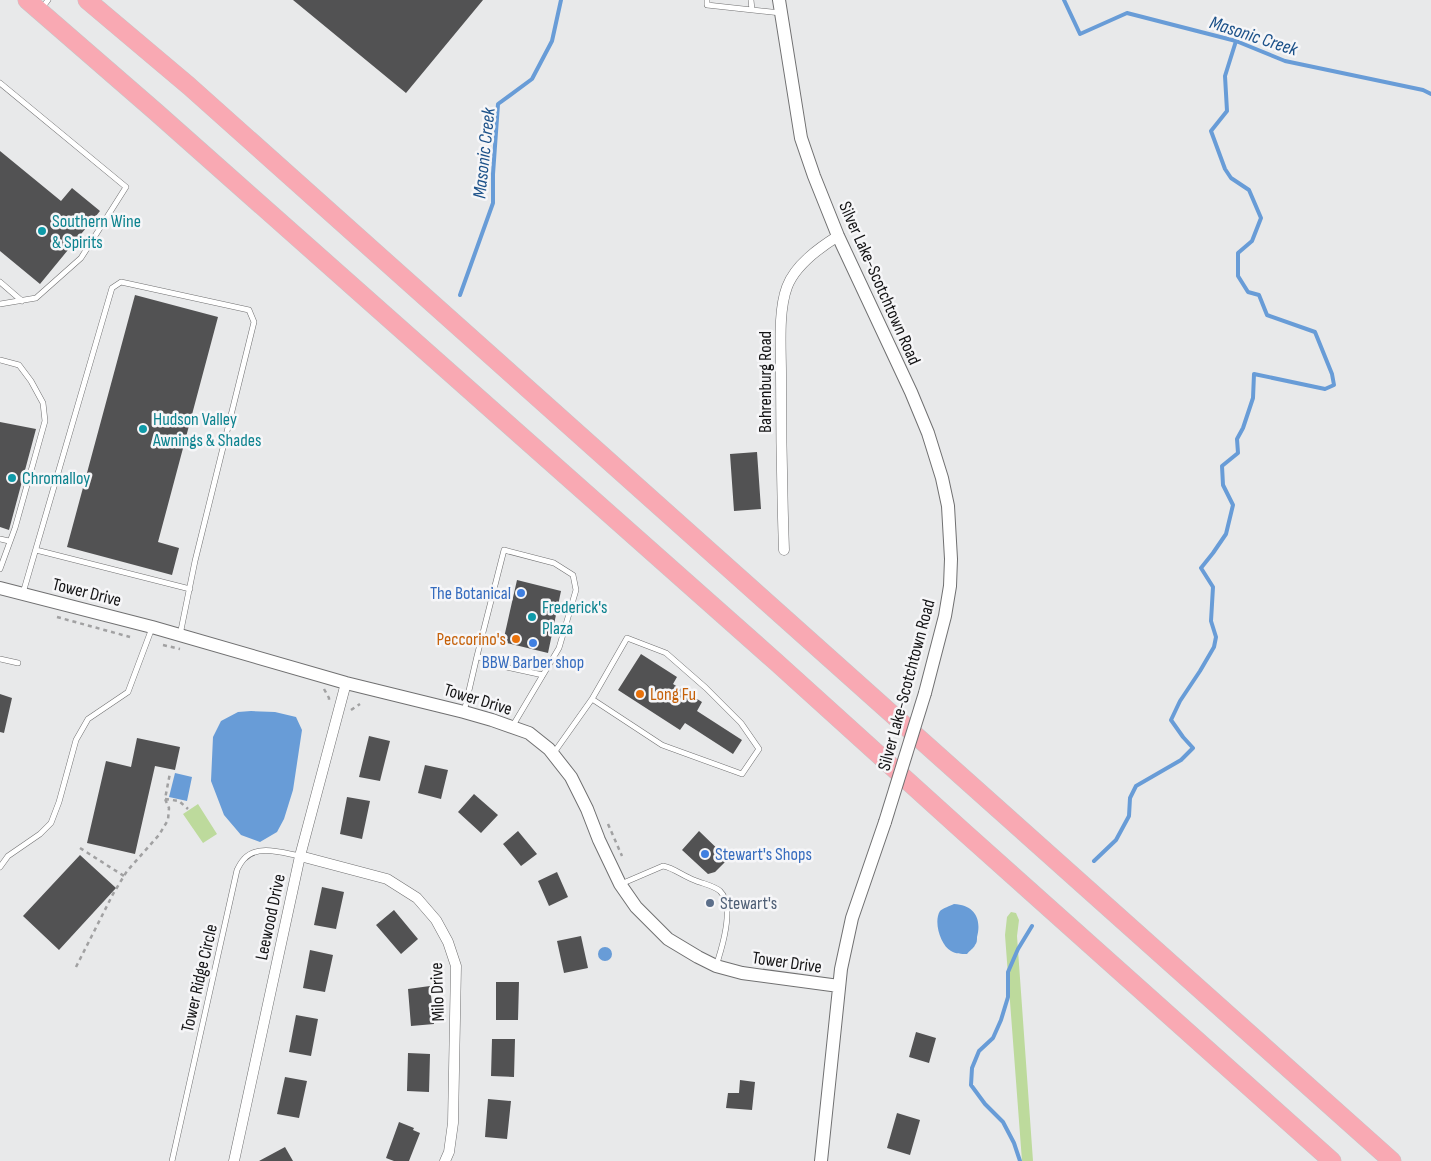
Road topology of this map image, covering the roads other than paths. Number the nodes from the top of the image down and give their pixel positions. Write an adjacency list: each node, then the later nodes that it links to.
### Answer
1 (87, 0): 42 (highway)
2 (707, 0): 6 (lane)
3 (751, 0): 6 (lane)
4 (38, 3): 41 (highway)
5 (780, 6): 6 (lane); 8 (street, Silver Lake-Scotchtown Road)
6 (752, 10)
7 (0, 83): 10 (lane)
8 (838, 236): 16 (street, Bahrenburg Road); 36 (street, Silver Lake-Scotchtown Road, bridge)
9 (0, 282): 10 (lane)
10 (22, 301): 11 (lane)
11 (0, 304)
12 (0, 360): 14 (lane)
13 (0, 539): 14 (lane)
14 (9, 541): 17 (lane)
15 (36, 550): 19 (lane); 19 (lane); 20 (lane)
16 (784, 550)
17 (0, 569)
18 (0, 588): 20 (street, Tower Drive)
19 (190, 589): 22 (lane)
20 (23, 594): 21 (street, Tower Drive)
21 (152, 627): 22 (street, Tower Drive); 33 (lane)
22 (180, 635): 27 (street, Tower Drive)
23 (478, 656): 26 (lane); 26 (lane); 29 (lane)
24 (0, 659): 25 (lane)
25 (18, 663)
26 (543, 674): 30 (lane)
27 (346, 683): 29 (street, Tower Drive); 32 (street, Leewood Drive)
28 (592, 699): 28 (lane); 31 (lane)
29 (464, 712): 30 (street, Tower Drive)
30 (512, 727): 31 (street, Tower Drive)
31 (553, 755): 34 (street, Tower Drive)
32 (300, 856): 37 (lane, Tower Ridge Circle); 38 (street, Leewood Drive); 39 (street, Milo Drive)
33 (0, 866)
34 (620, 884): 35 (street, Tower Drive); 35 (lane)
35 (716, 966): 36 (street, Tower Drive)
36 (839, 986): 40 (street, Silver Lake-Scotchtown Road)
37 (172, 1161)
38 (234, 1161)
39 (445, 1161)
40 (820, 1161)
41 (1332, 1161)
42 (1392, 1161)

